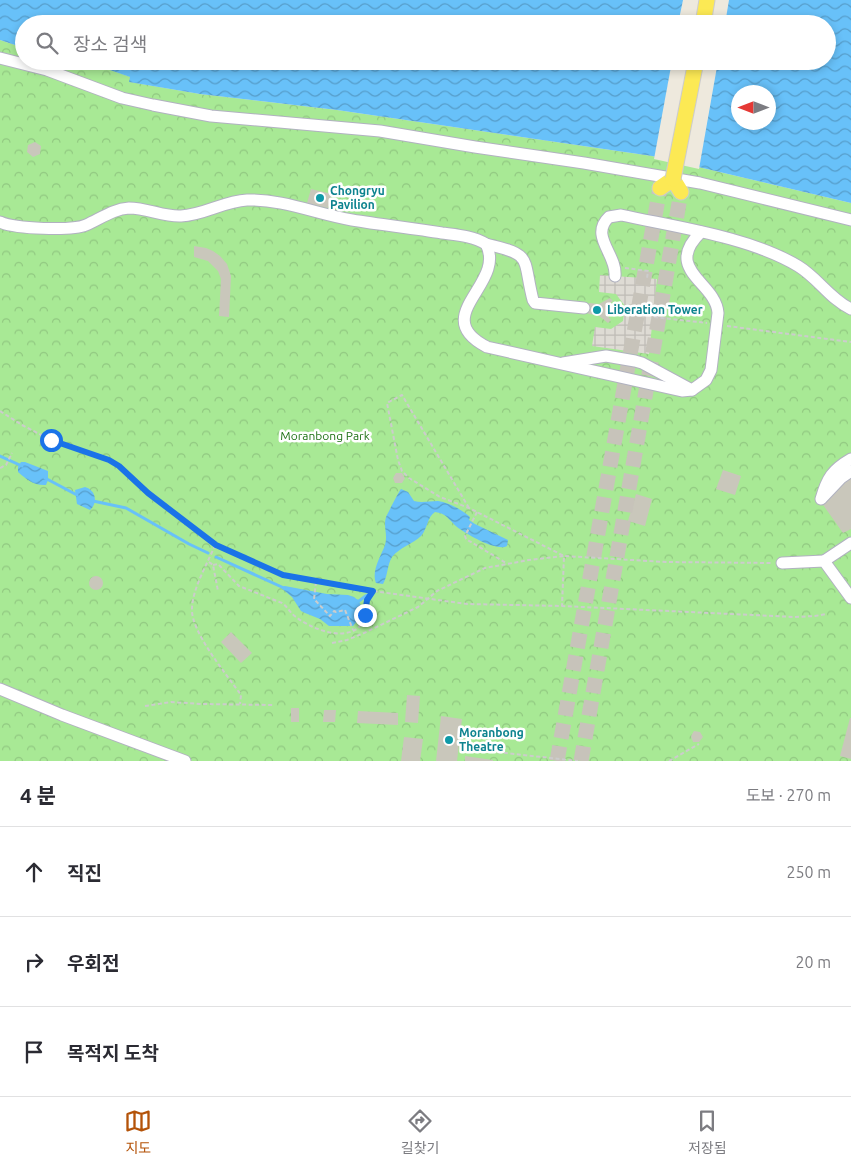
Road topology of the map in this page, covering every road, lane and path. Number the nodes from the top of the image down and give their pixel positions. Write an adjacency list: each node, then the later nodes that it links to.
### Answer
1 (707, 0): 2 (main road)
2 (704, 15)
3 (0, 58): 4 (street)
4 (15, 62)
5 (44, 70): 8 (street)
6 (695, 70): 7 (main road, bridge)
7 (660, 188)
8 (851, 220)
9 (0, 222): 11 (street)
10 (701, 232): 12 (street); 14 (street); 22 (street)
11 (486, 244): 15 (street); 21 (street)
12 (615, 271): 13 (path)
13 (647, 278)
14 (846, 303): 16 (street)
15 (584, 308)
16 (851, 309)
17 (654, 317): 18 (path)
18 (707, 323)
19 (720, 325): 20 (path)
20 (851, 342)
21 (558, 364): 22 (street); 22 (street)
22 (692, 390)
23 (0, 410): 31 (path)
24 (12, 453): 26 (path)
25 (851, 459): 27 (street)
26 (0, 468)
27 (851, 471)
28 (470, 508): 28 (path); 29 (path)
29 (477, 512): 32 (path); 35 (path)
30 (851, 543): 34 (street)
31 (216, 545): 33 (path); 38 (path)
32 (564, 556): 35 (path); 36 (path); 43 (path)
33 (208, 561): 37 (path); 50 (path)
34 (824, 561): 36 (street); 42 (street)
35 (506, 563): 41 (path)
36 (782, 563)
37 (213, 565): 39 (path); 46 (path)
38 (316, 581): 40 (path); 46 (path)
39 (218, 591)
40 (373, 591): 41 (path); 45 (path)
41 (430, 598): 43 (path); 47 (path)
42 (851, 598)
43 (562, 606): 44 (path)
44 (826, 614)
45 (359, 627): 46 (path); 47 (path)
46 (353, 628)
47 (364, 633): 48 (path)
48 (332, 643)
49 (0, 689): 55 (street)
50 (240, 704): 51 (path); 52 (path)
51 (274, 705)
52 (145, 706)
53 (699, 744): 57 (path)
54 (478, 750): 56 (path)
55 (184, 761)
56 (578, 761)
57 (669, 761)

